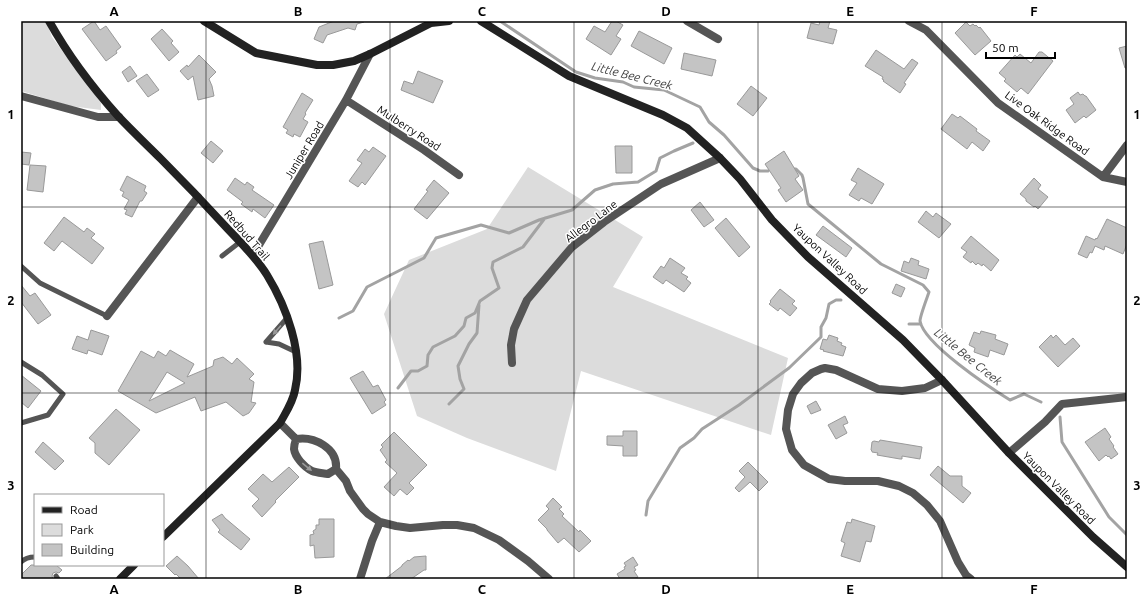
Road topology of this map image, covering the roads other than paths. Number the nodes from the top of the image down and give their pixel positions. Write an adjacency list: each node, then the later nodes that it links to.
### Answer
1 (49, 21): 11 (street, Redbud Trail)
2 (204, 21): 8 (street)
3 (449, 21): 8 (street)
4 (480, 21): 13 (street, Yaupon Valley Road)
5 (686, 21): 7 (street)
6 (909, 21): 15 (street, Live Oak Ridge Road)
7 (718, 40)
8 (370, 54): 10 (street, Juniper Road)
9 (21, 96): 11 (street)
10 (346, 100): 14 (street, Mulberry Road); 19 (street, Juniper Road)
11 (118, 117): 17 (street, Redbud Trail)
12 (1127, 146): 15 (street)
13 (720, 158): 26 (street, Allegro Lane); 27 (street, Yaupon Valley Road)
14 (459, 175)
15 (1103, 177): 16 (street, Live Oak Ridge Road)
16 (1127, 182)
17 (198, 197): 18 (street, Redbud Trail); 22 (street)
18 (240, 242): 19 (street, Redbud Trail); 20 (lane)
19 (253, 255): 23 (street, Redbud Trail)
20 (222, 256)
21 (21, 266): 22 (lane)
22 (107, 316)
23 (287, 318): 24 (street, Redbud Trail); 24 (lane, one-way to 24)
24 (296, 352): 29 (street, Redbud Trail)
25 (21, 362): 30 (lane)
26 (512, 363)
27 (942, 380): 32 (street, Yaupon Valley Road); 43 (street)
28 (1127, 397): 32 (street)
29 (280, 422): 31 (street); 35 (street, Redbud Trail)
30 (21, 423)
31 (296, 439): 33 (street); 33 (street, one-way to 33)
32 (1009, 453): 39 (street, Yaupon Valley Road)
33 (336, 469): 34 (street)
34 (380, 522): 41 (street); 42 (street)
35 (164, 536)
36 (34, 557): 37 (lane)
37 (21, 562)
38 (133, 566): 40 (street)
39 (1127, 568)
40 (120, 579)
41 (360, 579)
42 (549, 579)
43 (971, 579)

